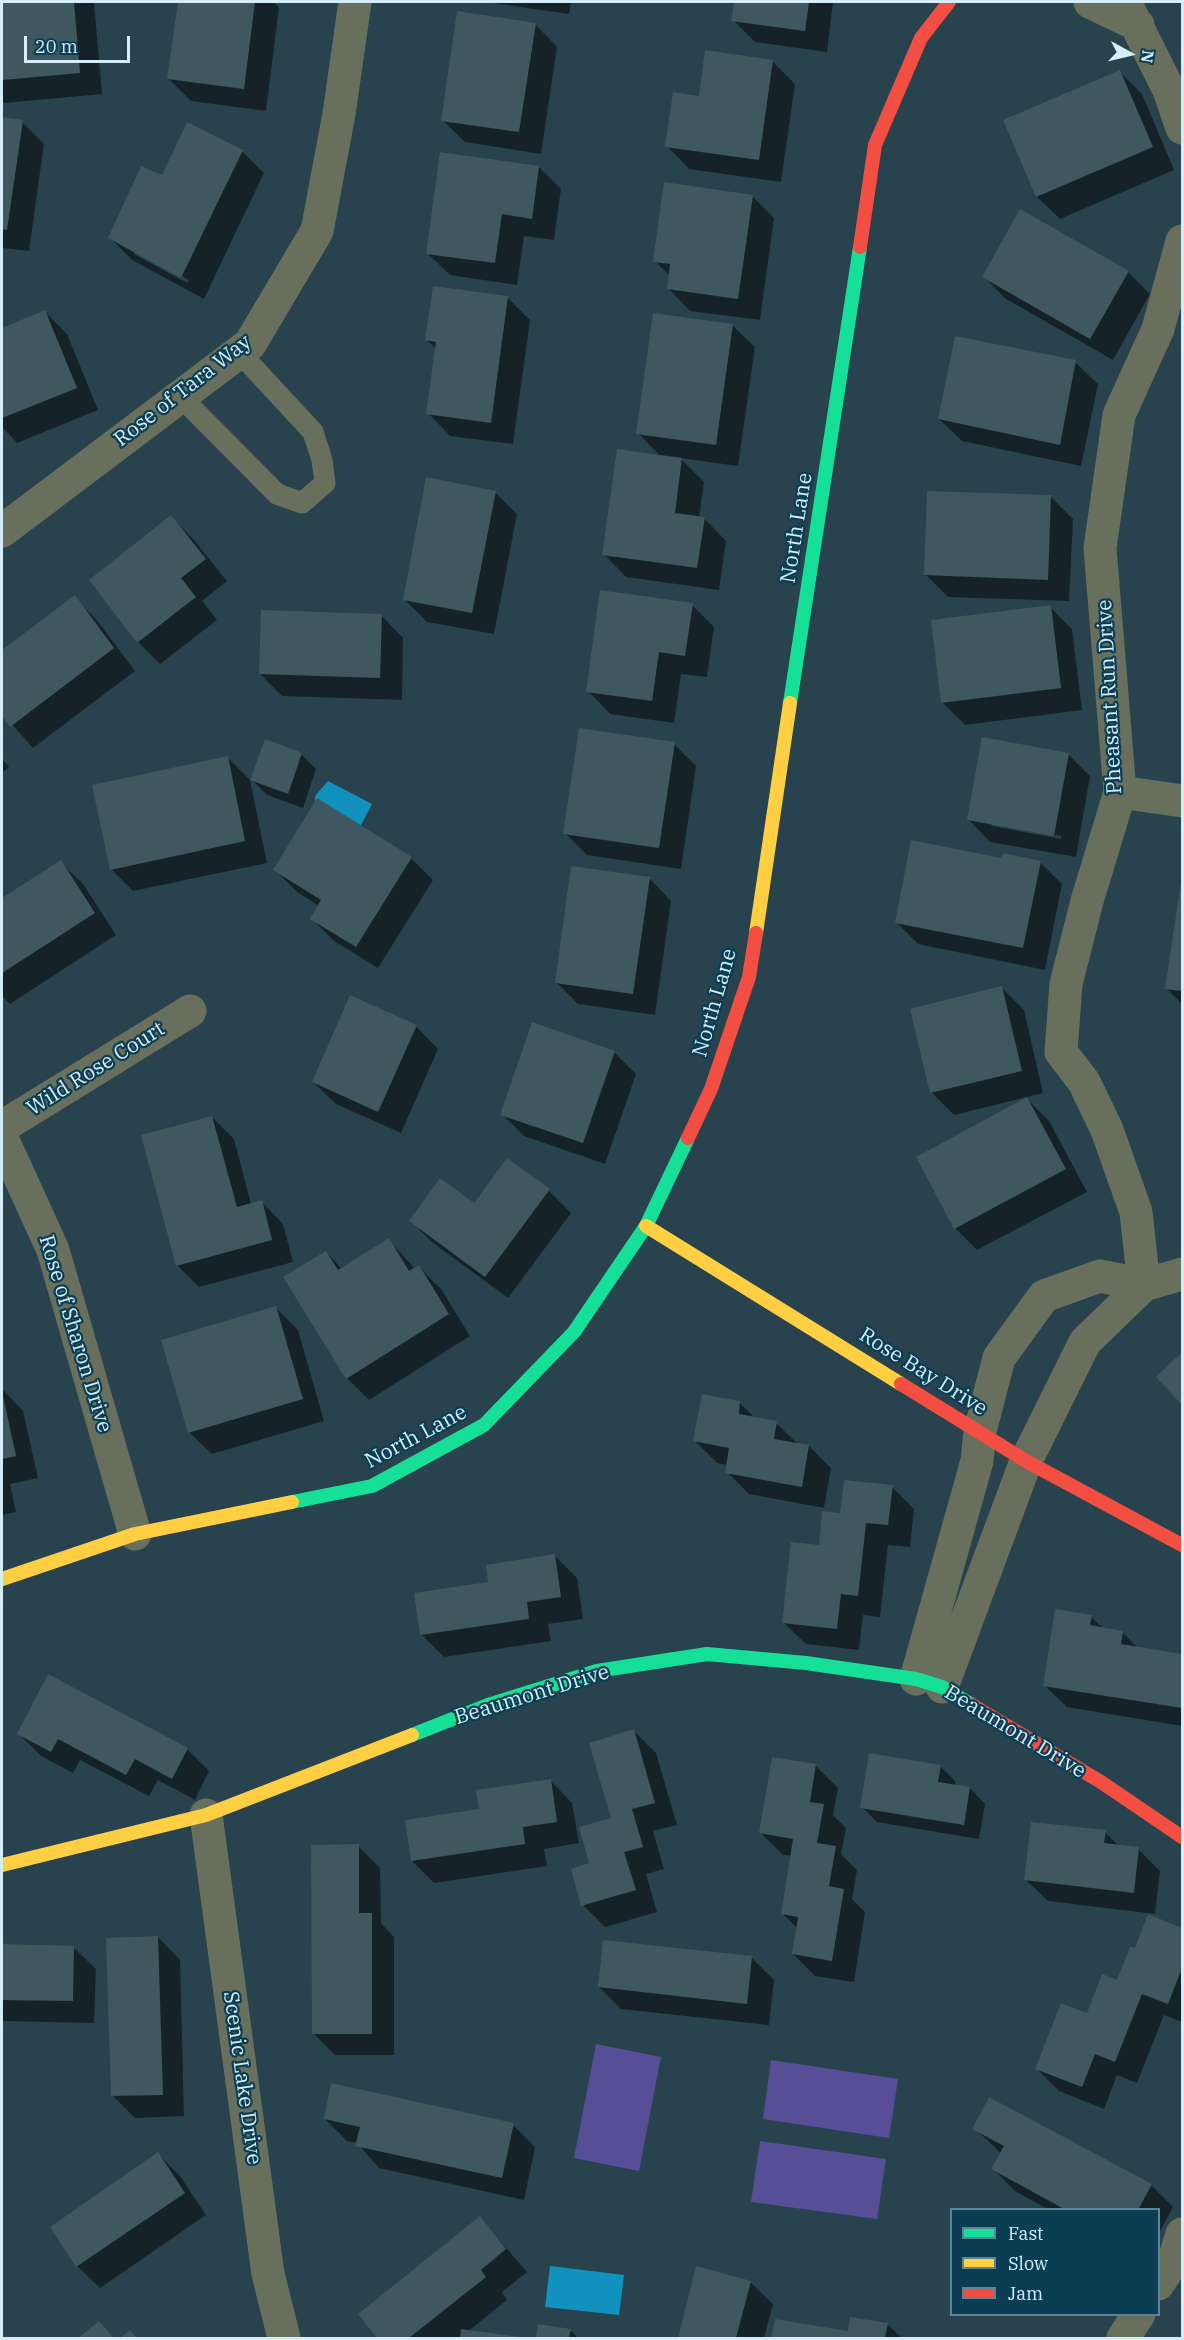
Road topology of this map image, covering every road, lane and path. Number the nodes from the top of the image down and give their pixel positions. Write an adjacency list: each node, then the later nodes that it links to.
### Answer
1 (354, 2): 7 (street, Rose of Tara Way)
2 (949, 2): 15 (street, North Lane)
3 (1090, 2): 4 (street)
4 (1132, 13): 5 (street)
5 (1182, 128)
6 (1182, 241): 10 (street, Pheasant Run Drive)
7 (239, 352): 8 (street, Rose of Tara Way); 8 (lane)
8 (181, 397): 9 (street, Rose of Tara Way)
9 (2, 531)
10 (1120, 792): 11 (street); 17 (street, Pheasant Run Drive)
11 (1182, 801)
12 (190, 1011): 13 (street, Wild Rose Court)
13 (2, 1127)
14 (2, 1138): 20 (street, Rose of Sharon Drive)
15 (646, 1226): 18 (street, Rose Bay Drive); 20 (street, North Lane)
16 (1182, 1274): 17 (street)
17 (1144, 1285): 18 (street); 19 (street)
18 (980, 1431): 19 (street, Rose Bay Drive); 23 (street)
19 (1026, 1461): 21 (street, Rose Bay Drive); 23 (street)
20 (135, 1534): 22 (street, North Lane)
21 (1182, 1545)
22 (2, 1579)
23 (929, 1683): 24 (street, Beaumont Drive); 25 (street, Beaumont Drive)
24 (206, 1815): 26 (street, Beaumont Drive); 30 (street, Scenic Lake Drive)
25 (1182, 1837)
26 (2, 1865)
27 (1182, 2234): 28 (street)
28 (1160, 2281)
29 (1137, 2316): 31 (street)
30 (284, 2338)
31 (1123, 2338)

